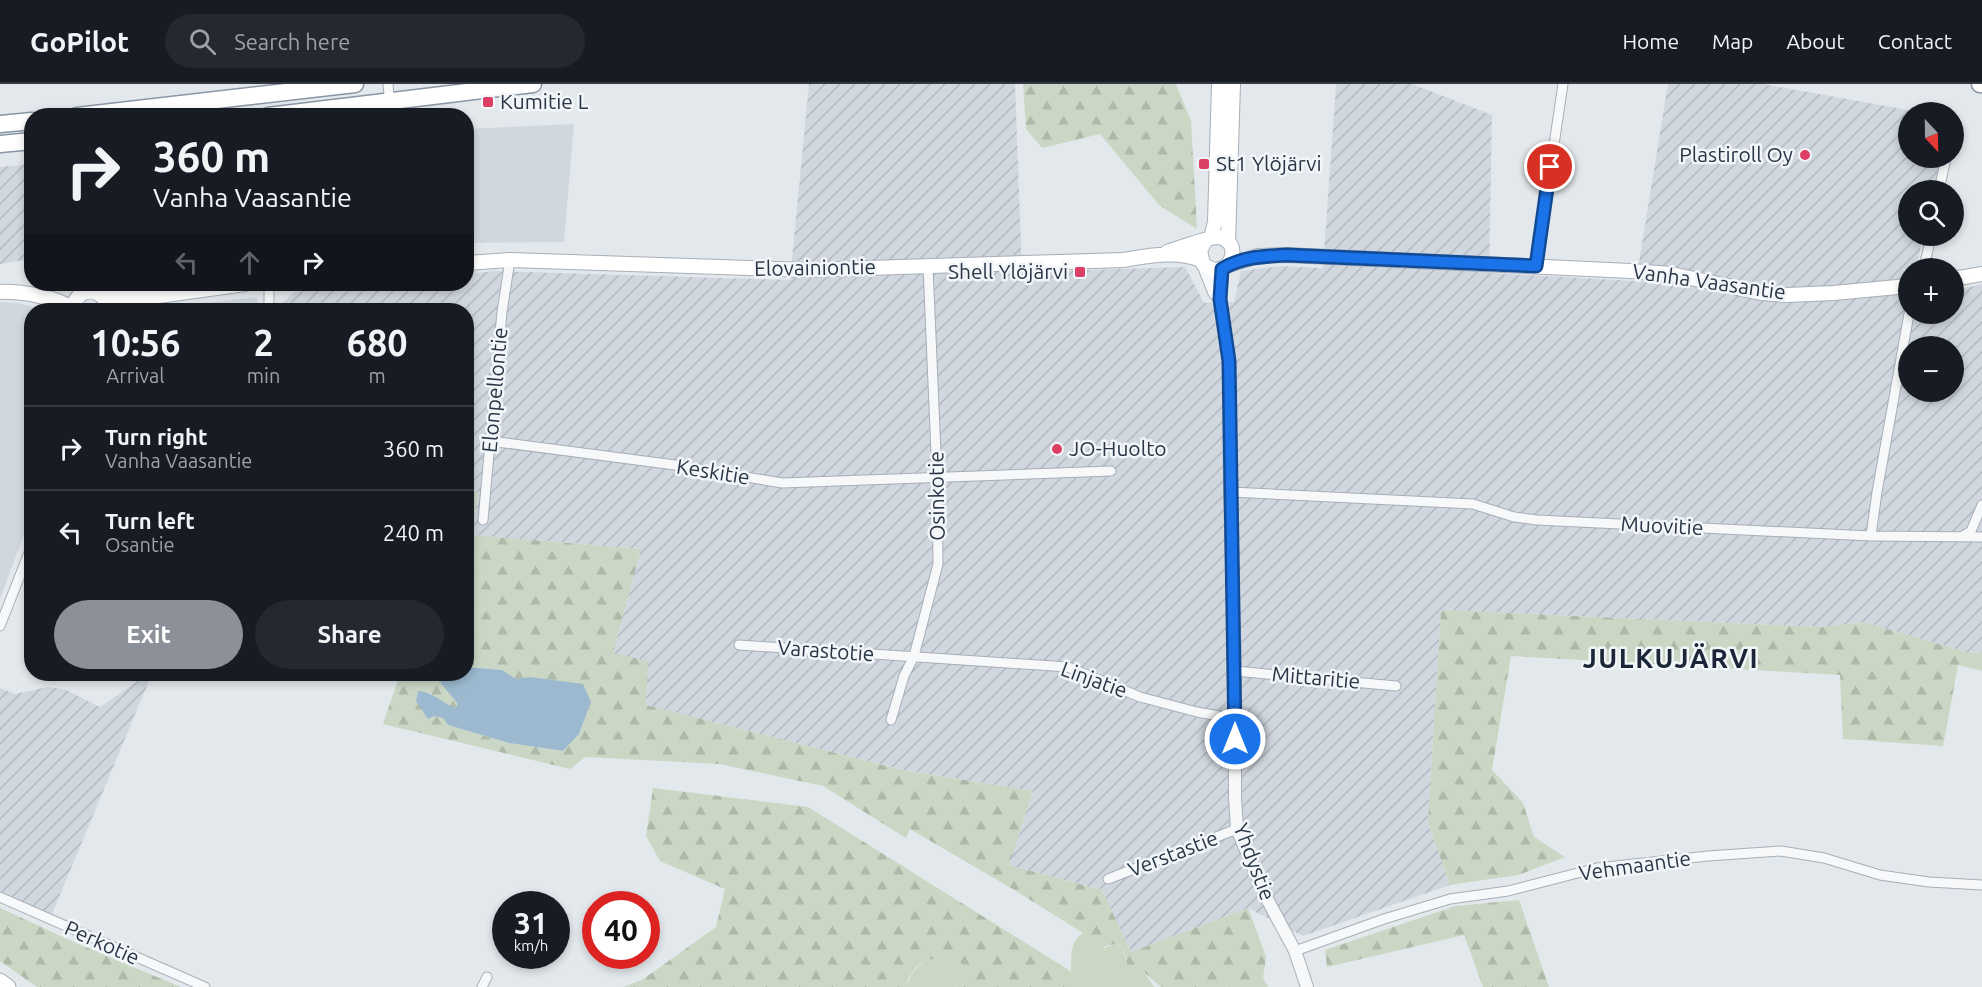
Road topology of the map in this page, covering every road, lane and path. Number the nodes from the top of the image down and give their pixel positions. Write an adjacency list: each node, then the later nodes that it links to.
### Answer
1 (355, 84): 8 (highway)
2 (533, 84): 6 (highway)
3 (1218, 84): 15 (main road)
4 (1233, 84): 16 (main road)
5 (1563, 84): 23 (street)
6 (413, 98): 7 (highway); 10 (highway)
7 (389, 100): 9 (highway)
8 (147, 108)
9 (335, 108)
10 (408, 108)
11 (24, 122): 12 (highway)
12 (0, 124)
13 (24, 142): 14 (highway)
14 (0, 144)
15 (1208, 239): 16 (main road); 17 (main road, Elovainiontie); 21 (main road)
16 (1230, 245): 18 (main road, Vanha Vaasantie); 24 (main road)
17 (1163, 254): 21 (main road, Elovainiontie); 22 (main road, Elovainiontie)
18 (1258, 256): 23 (main road, Vanha Vaasantie); 24 (main road, Vanha Vaasantie)
19 (510, 260): 20 (main road, Elovainiontie); 22 (main road, Elovainiontie); 42 (street, Elonpellontie)
20 (474, 262)
21 (1202, 262): 24 (main road); 35 (street, Yhdystie)
22 (928, 266): 44 (street, Osinkotie)
23 (1536, 266): 27 (main road, Vanha Vaasantie)
24 (1225, 267): 35 (street, Yhdystie)
25 (1982, 274): 26 (main road)
26 (1964, 277)
27 (1898, 287)
28 (93, 291): 38 (main road)
29 (93, 291): 33 (main road)
30 (191, 291): 34 (main road)
31 (0, 292): 32 (main road)
32 (30, 293): 33 (main road); 36 (main road)
33 (80, 295): 37 (main road)
34 (144, 297): 39 (main road); 40 (main road)
35 (1220, 299): 45 (street, Yhdystie)
36 (64, 303)
37 (75, 303)
38 (104, 303)
39 (111, 303)
40 (132, 303)
41 (1908, 324): 48 (street)
42 (490, 441): 44 (street, Keskitie); 47 (street, Elonpellontie)
43 (1111, 471): 44 (street, Keskitie)
44 (937, 477): 54 (street, Osinkotie)
45 (1230, 492): 48 (street, Muovitie); 55 (street, Yhdystie)
46 (1982, 505): 49 (street)
47 (483, 520)
48 (1871, 536): 49 (street, Muovitie)
49 (1961, 537): 50 (street, Muovitie)
50 (1982, 537)
51 (24, 565): 52 (street)
52 (0, 626)
53 (739, 645): 54 (street, Varastotie)
54 (914, 656): 57 (street, Linjatie); 58 (street, Osinkotie)
55 (1235, 671): 56 (street, Mittaritie); 57 (street, Yhdystie)
56 (1396, 686)
57 (1235, 719): 59 (street, Yhdystie)
58 (891, 720)
59 (1237, 829): 60 (street, Verstastie); 63 (street, Yhdystie)
60 (1108, 879)
61 (1982, 885): 63 (street, Vehmaantie)
62 (0, 897): 67 (street, Perkotie)
63 (1295, 951): 69 (street, Yhdystie)
64 (487, 977): 68 (street)
65 (0, 981): 66 (main road)
66 (8, 987)
67 (205, 987)
68 (482, 987)
69 (1307, 987)

